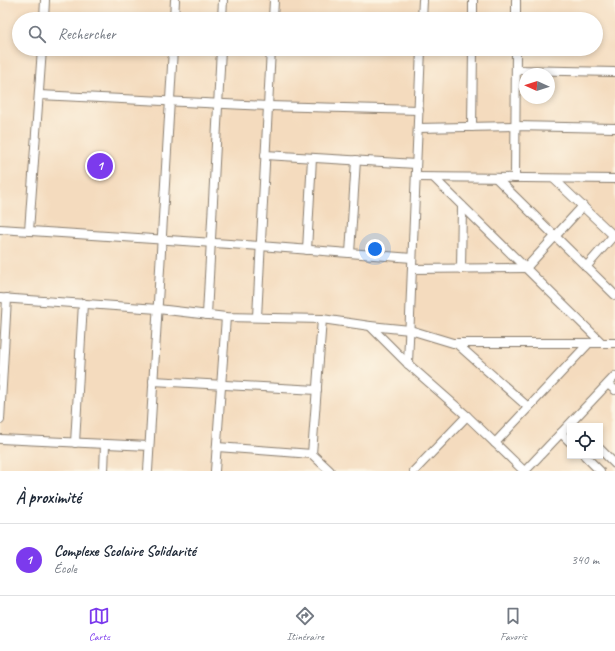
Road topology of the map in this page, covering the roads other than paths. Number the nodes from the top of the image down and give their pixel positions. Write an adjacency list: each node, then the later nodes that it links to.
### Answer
1 (45, 0): 8 (street)
2 (175, 0): 9 (street)
3 (223, 0): 10 (street)
4 (274, 0): 11 (street)
5 (423, 0): 12 (street)
6 (473, 0): 13 (street)
7 (516, 0): 14 (street)
8 (44, 12)
9 (174, 12)
10 (222, 12)
11 (273, 12)
12 (422, 12)
13 (473, 12)
14 (516, 12)
15 (42, 56): 24 (street)
16 (172, 56): 25 (street)
17 (221, 56): 26 (street)
18 (271, 56): 27 (street)
19 (421, 56): 28 (street)
20 (473, 56): 30 (street)
21 (516, 56): 22 (street)
22 (516, 70): 23 (street); 29 (street)
23 (615, 72)
24 (39, 95): 25 (street); 46 (street)
25 (170, 101): 26 (street); 49 (street)
26 (218, 104): 27 (street); 50 (street)
27 (268, 106): 28 (street); 33 (street)
28 (419, 110): 31 (street)
29 (515, 126): 30 (street); 32 (street); 40 (street)
30 (472, 127): 31 (street)
31 (418, 128): 36 (street)
32 (615, 128)
33 (265, 155): 34 (street); 51 (street)
34 (312, 158): 35 (street); 52 (street)
35 (356, 160): 36 (street); 53 (street)
36 (416, 164): 37 (street)
37 (416, 177): 38 (street); 54 (street)
38 (434, 178): 39 (street); 43 (street)
39 (496, 178): 40 (street); 47 (street)
40 (515, 178): 41 (street)
41 (554, 179): 42 (street); 44 (street)
42 (615, 179)
43 (462, 206): 56 (street); 58 (street)
44 (583, 206): 47 (street); 48 (street)
45 (0, 229): 46 (street)
46 (29, 230): 49 (street)
47 (555, 236): 55 (street); 56 (street)
48 (615, 236): 55 (street)
49 (160, 239): 50 (street); 62 (street)
50 (211, 242): 51 (street); 63 (street)
51 (260, 246): 52 (street); 65 (street)
52 (307, 250): 53 (street)
53 (350, 253): 54 (street)
54 (412, 258): 57 (street)
55 (586, 267): 59 (street)
56 (526, 268): 58 (street); 71 (street)
57 (412, 269): 58 (street); 68 (street)
58 (462, 269)
59 (615, 295)
60 (3, 298): 61 (street); 82 (street)
61 (83, 303): 62 (street); 89 (street)
62 (158, 309): 63 (street); 75 (street)
63 (207, 315): 64 (street)
64 (226, 317): 65 (street); 76 (street)
65 (257, 318): 66 (street)
66 (322, 319): 67 (street); 78 (street)
67 (370, 326): 68 (street); 73 (street)
68 (410, 330): 69 (street); 73 (street)
69 (456, 343): 70 (street); 80 (street)
70 (589, 343): 71 (street); 80 (street)
71 (602, 343): 72 (street)
72 (615, 343)
73 (408, 364): 81 (street)
74 (615, 376): 77 (street)
75 (153, 381): 76 (street); 91 (street)
76 (221, 384): 78 (street); 92 (street)
77 (608, 384): 79 (street); 83 (street)
78 (317, 390): 94 (street)
79 (615, 390)
80 (528, 407): 88 (street)
81 (467, 416): 88 (street); 97 (street)
82 (0, 420)
83 (576, 423)
84 (567, 429): 85 (street)
85 (561, 433): 87 (street); 98 (street)
86 (0, 439): 89 (street)
87 (567, 439)
88 (495, 442): 98 (street)
89 (75, 443): 90 (street)
90 (105, 444): 91 (street); 99 (street)
91 (150, 446): 100 (street)
92 (217, 447): 94 (street); 101 (street)
93 (603, 452): 96 (street)
94 (312, 454): 102 (street)
95 (588, 459): 103 (street)
96 (615, 464)
97 (417, 470)
98 (522, 470)
99 (104, 471)
100 (148, 471)
101 (216, 471)
102 (330, 471)
103 (600, 471)

